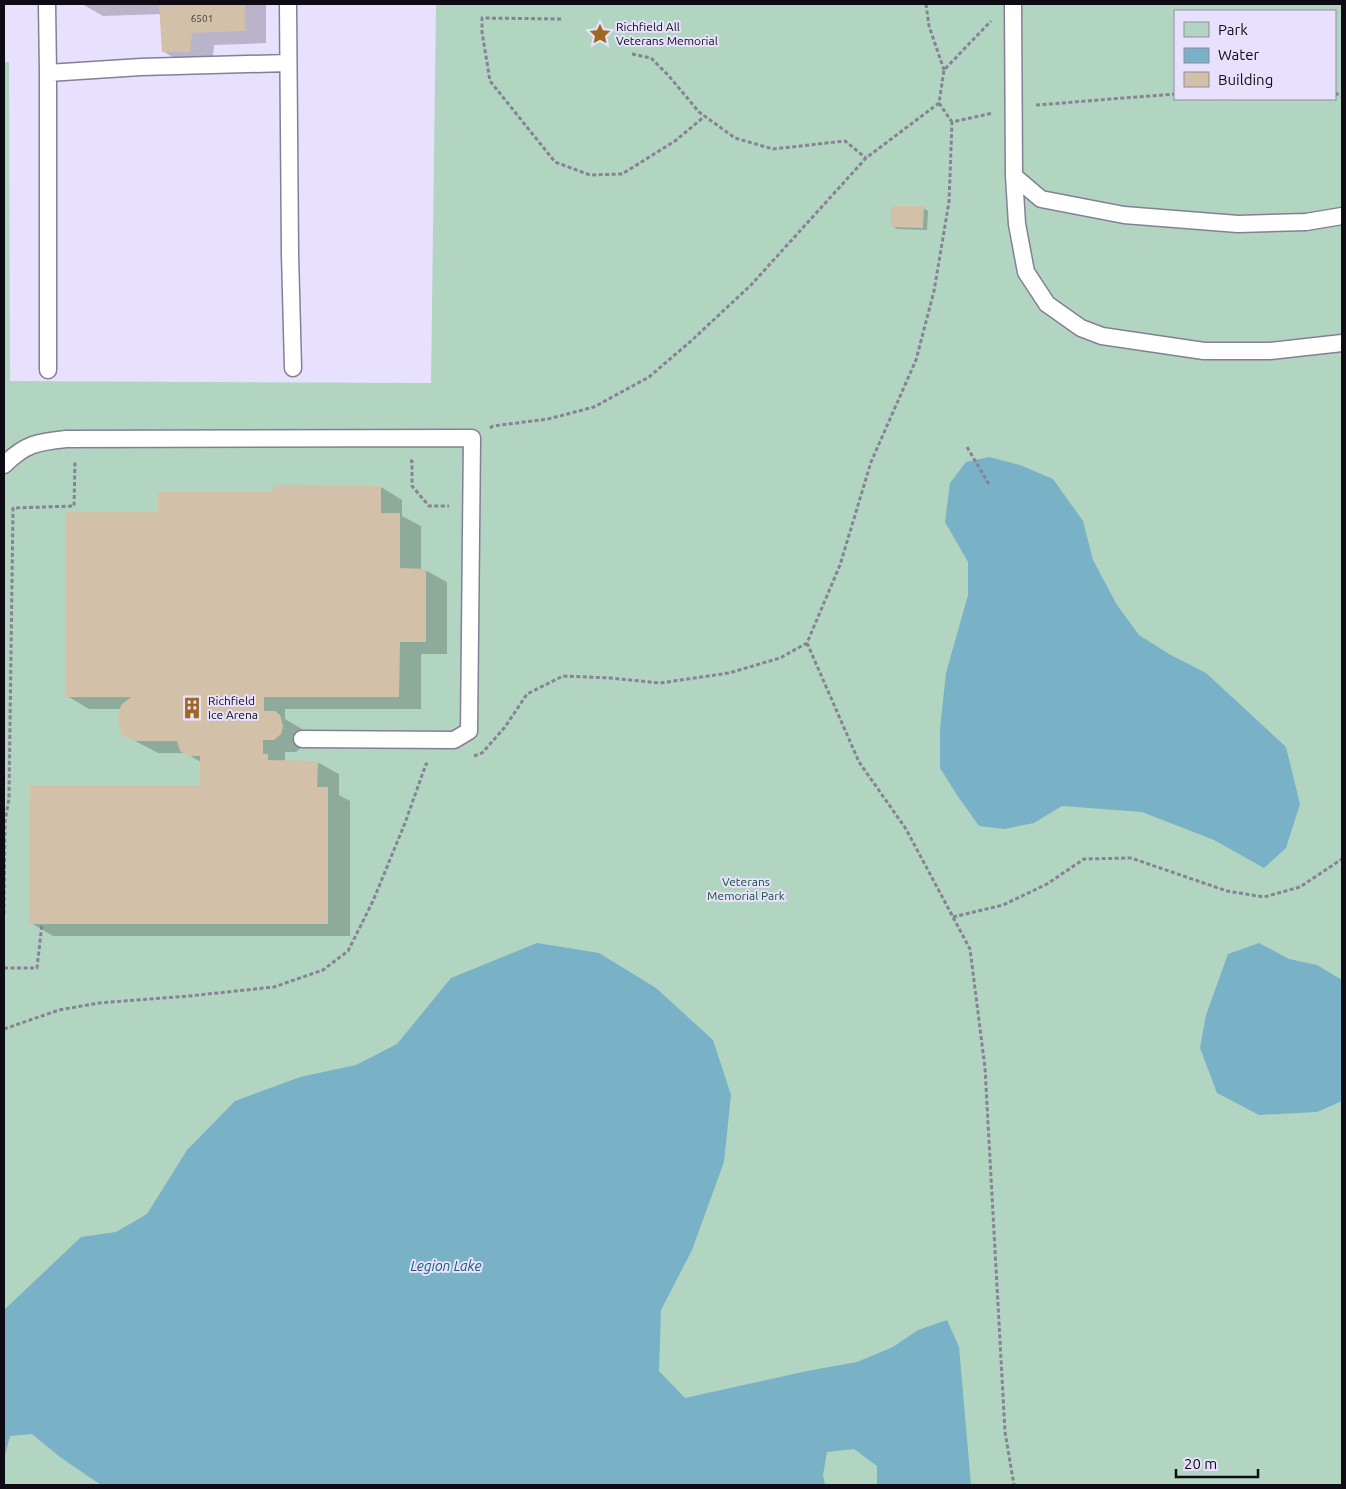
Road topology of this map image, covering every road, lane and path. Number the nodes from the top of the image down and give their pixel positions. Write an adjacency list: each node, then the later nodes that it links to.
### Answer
1 (47, 4): 10 (lane)
2 (288, 4): 8 (lane)
3 (926, 4): 9 (path)
4 (1013, 4): 13 (lane)
5 (995, 17): 9 (path)
6 (561, 19): 14 (path)
7 (632, 54): 14 (path)
8 (288, 64): 10 (lane); 20 (lane)
9 (944, 70): 12 (path)
10 (48, 72): 21 (lane)
11 (1174, 94): 13 (path)
12 (939, 103): 15 (path); 16 (path)
13 (1013, 109): 15 (path); 17 (lane)
14 (705, 116): 16 (path)
15 (952, 122): 29 (path)
16 (866, 158): 22 (path)
17 (1014, 176): 18 (lane); 19 (lane)
18 (1342, 216)
19 (1342, 343)
20 (293, 368)
21 (48, 370)
22 (472, 438): 26 (lane); 30 (lane)
23 (967, 447): 27 (path)
24 (74, 458): 34 (path)
25 (402, 460): 28 (path)
26 (4, 464)
27 (990, 486)
28 (455, 506)
29 (807, 643): 31 (path); 35 (path)
30 (302, 739)
31 (472, 756)
32 (435, 763): 38 (path)
33 (1342, 859): 35 (path)
34 (4, 914)
35 (953, 918): 39 (path)
36 (42, 924): 37 (path)
37 (4, 968)
38 (4, 1029)
39 (1014, 1485)

